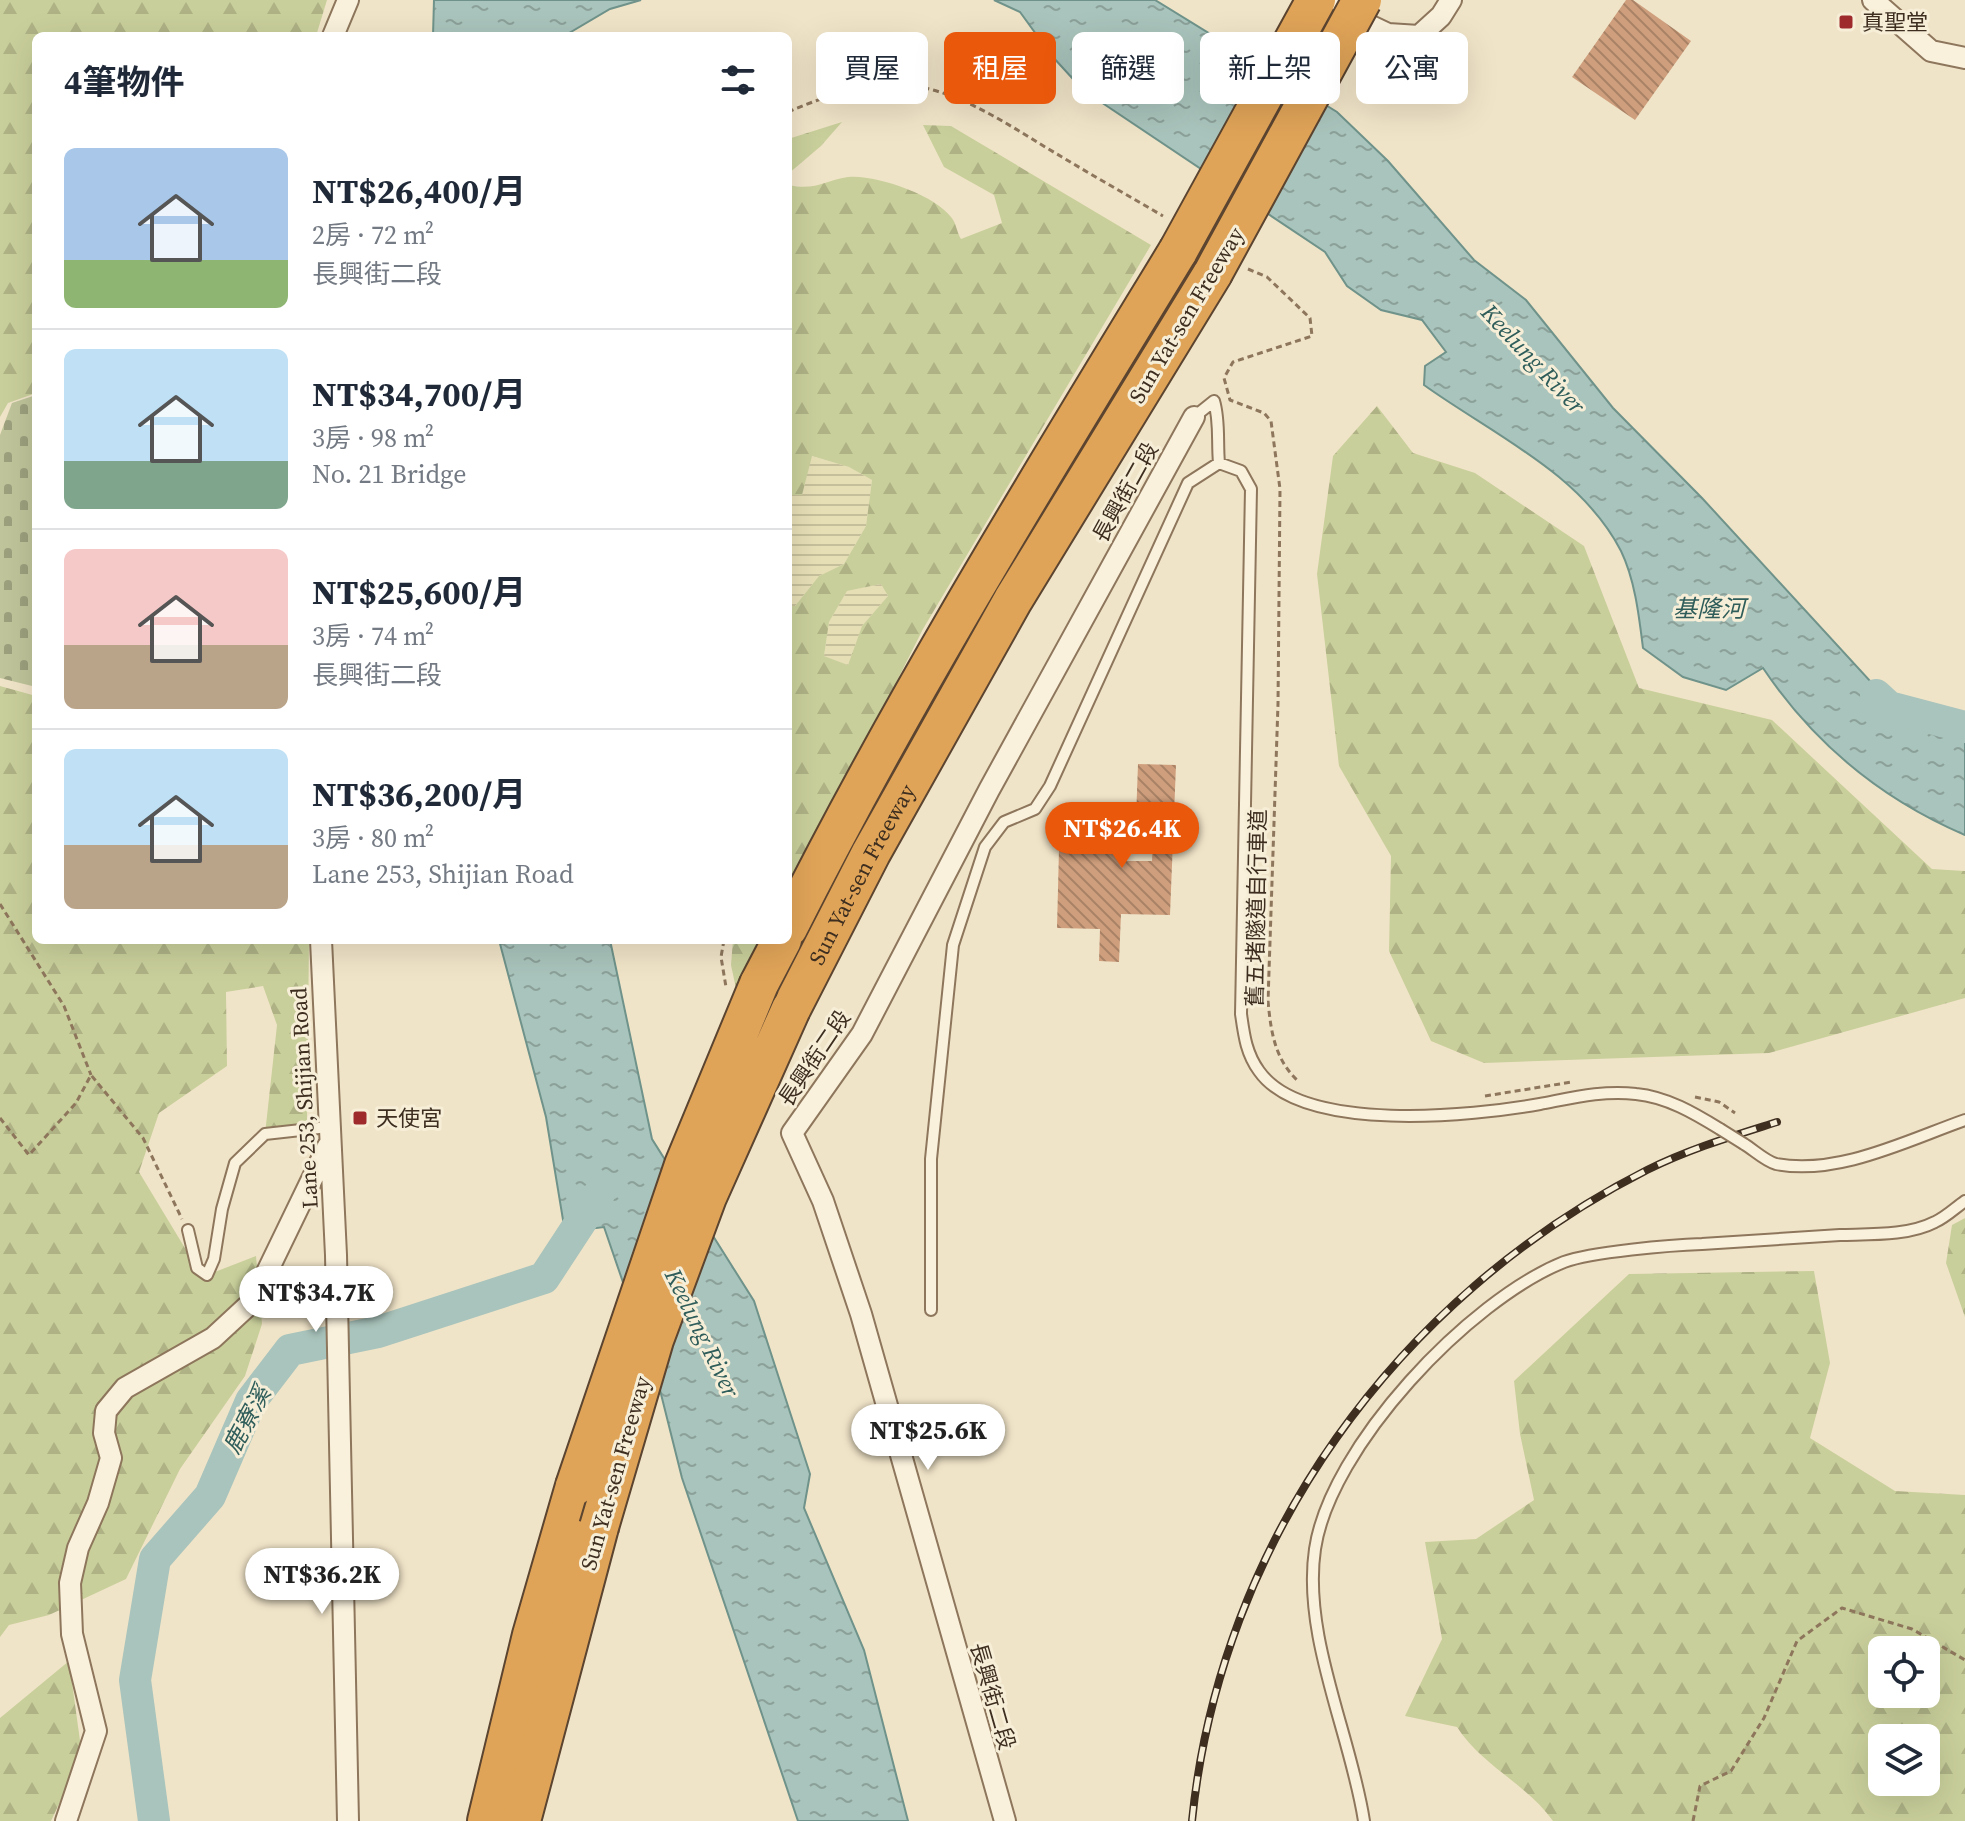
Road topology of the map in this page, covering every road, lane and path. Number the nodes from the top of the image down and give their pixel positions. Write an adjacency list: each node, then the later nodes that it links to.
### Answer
1 (348, 0): 6 (street)
2 (1316, 0): 4 (street); 14 (highway, Sun Yat-sen Freeway, bridge)
3 (1362, 0): 10 (highway, Sun Yat-sen Freeway, bridge)
4 (1451, 0)
5 (1873, 0): 7 (street)
6 (335, 32)
7 (1965, 58)
8 (792, 110): 9 (path)
9 (1163, 216)
10 (1229, 270): 21 (path, 舊五堵隧道自行車道); 37 (highway, Sun Yat-sen Freeway, bridge)
11 (1194, 417): 12 (lane); 38 (street, 長興街二段)
12 (1219, 463): 26 (lane, bridge); 32 (lane)
13 (0, 904): 19 (path)
14 (792, 920)
15 (321, 944): 27 (street, Lane 253, Shijian Road)
16 (723, 944): 18 (path)
17 (779, 944): 18 (highway, Sun Yat-sen Freeway)
18 (744, 990): 36 (highway, Sun Yat-sen Freeway, bridge)
19 (91, 1075): 25 (path); 31 (path)
20 (1575, 1081): 23 (path)
21 (1307, 1088)
22 (1691, 1097): 24 (path)
23 (1473, 1098)
24 (1735, 1113)
25 (0, 1118)
26 (1965, 1120)
27 (328, 1135): 28 (street); 30 (street, Lane 253, Shijian Road); 31 (lane)
28 (303, 1197): 30 (street); 34 (street)
29 (1965, 1201): 39 (lane)
30 (333, 1209): 35 (street, Lane 253, Shijian Road)
31 (188, 1230)
32 (931, 1310)
33 (1965, 1660): 40 (path)
34 (66, 1821)
35 (348, 1821)
36 (487, 1821)
37 (521, 1821)
38 (1005, 1821)
39 (1364, 1821)
40 (1693, 1821)

